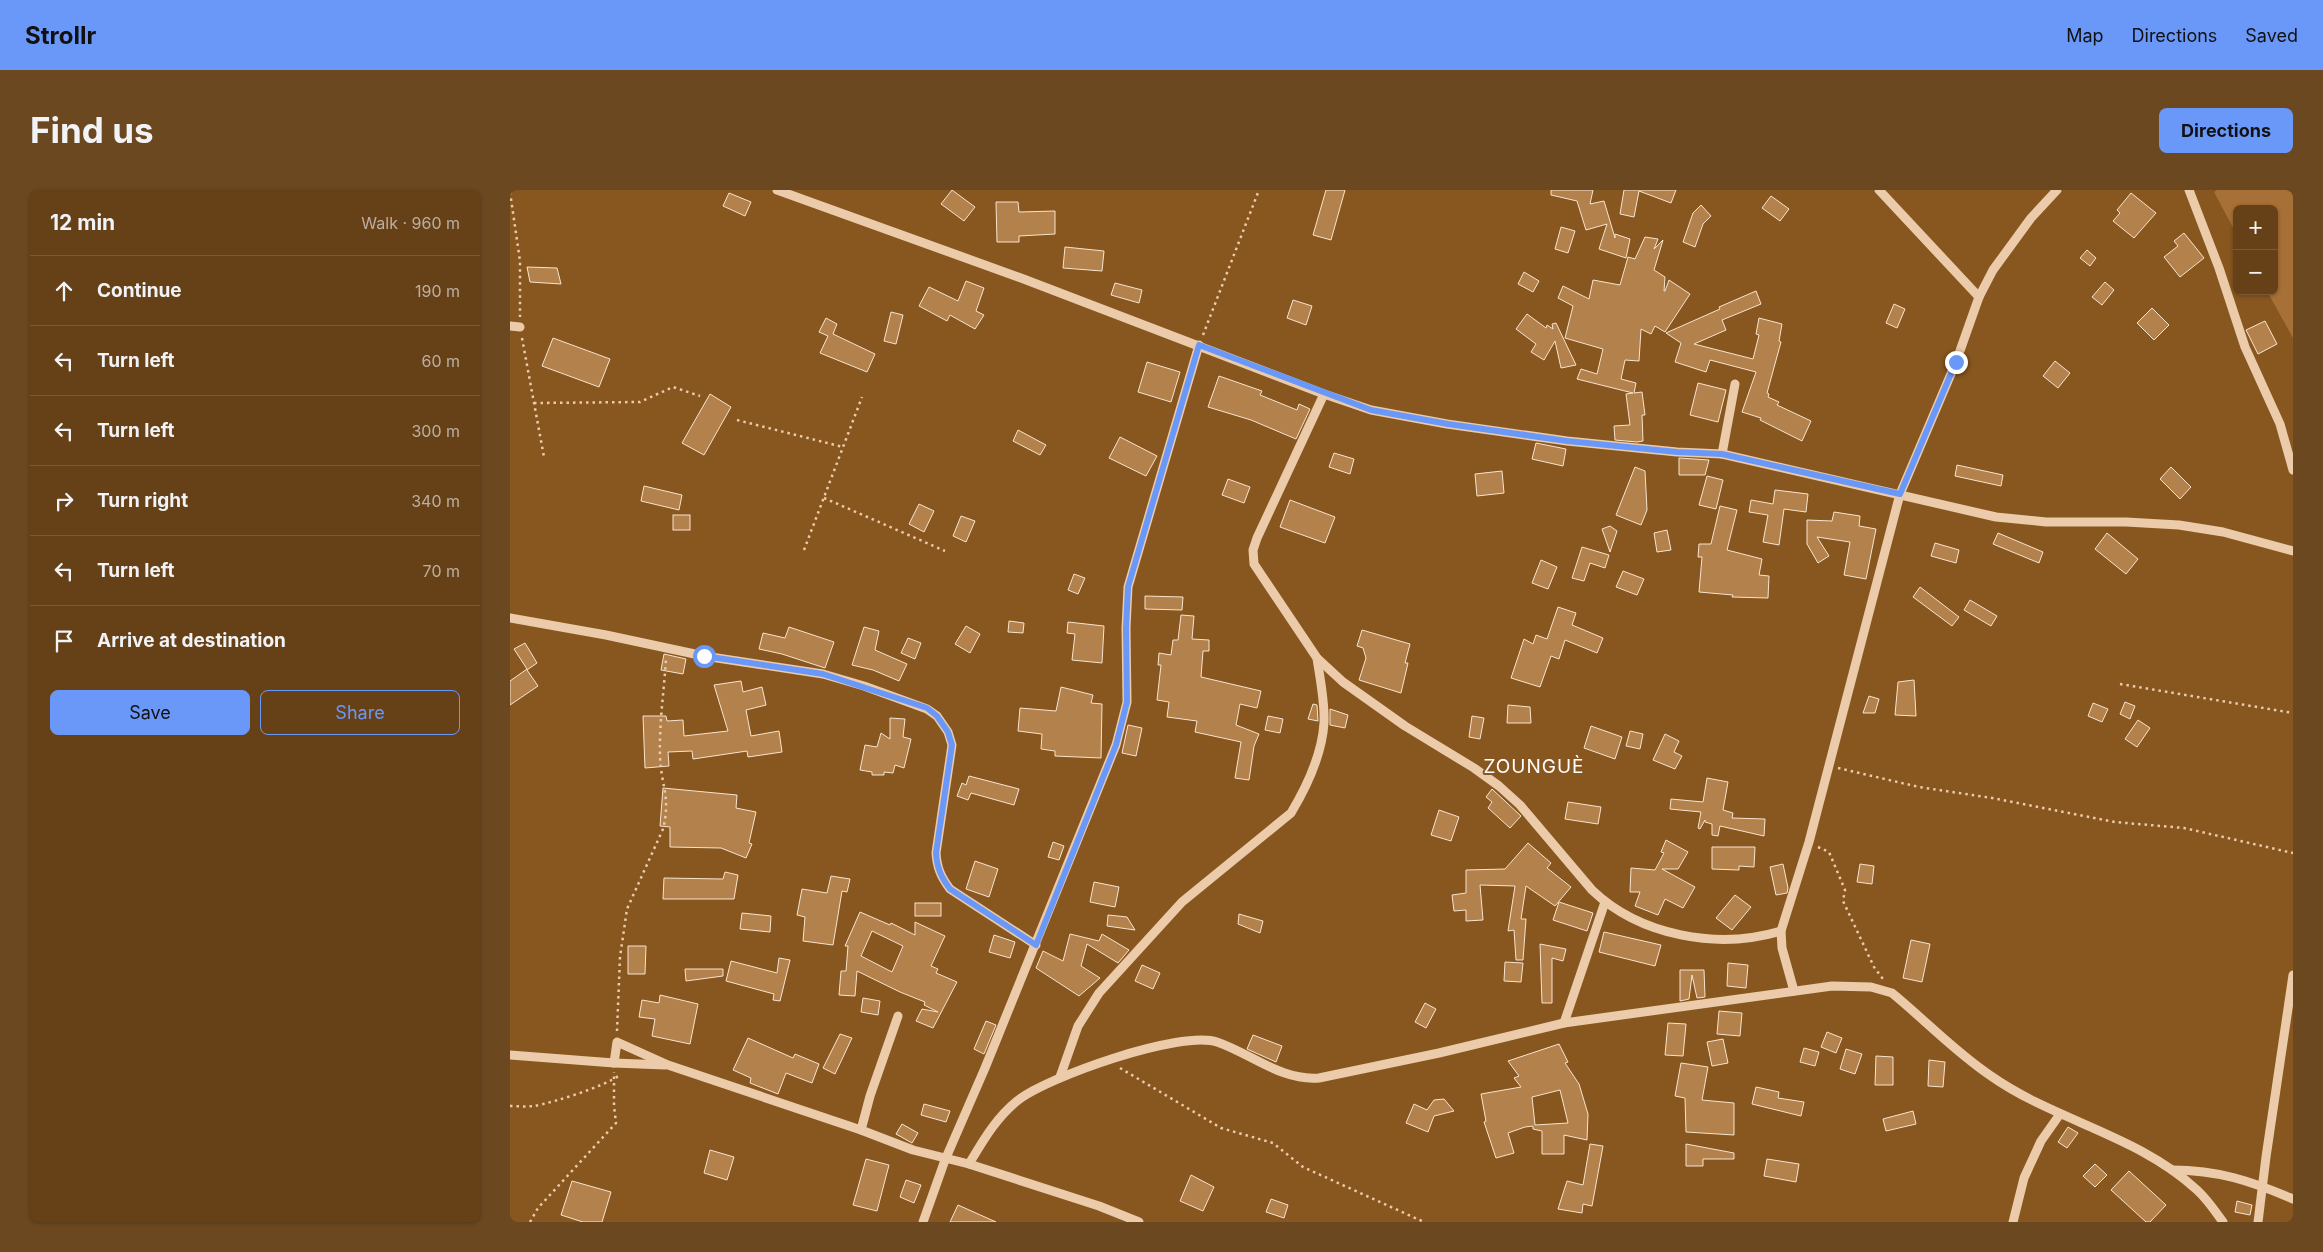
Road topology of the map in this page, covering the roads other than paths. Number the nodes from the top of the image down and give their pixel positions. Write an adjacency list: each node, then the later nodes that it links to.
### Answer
1 (776, 190): 8 (street)
2 (1879, 190): 5 (street)
3 (2057, 190): 5 (street)
4 (2189, 190): 12 (street)
5 (1979, 297): 13 (street)
6 (510, 326): 7 (street)
7 (520, 327)
8 (1199, 345): 10 (street); 19 (street)
9 (1735, 384): 11 (street)
10 (1324, 394): 11 (street); 16 (street)
11 (1722, 454): 13 (street)
12 (2293, 470)
13 (1900, 494): 14 (street); 18 (street)
14 (2293, 551)
15 (510, 618): 19 (street)
16 (1316, 658): 17 (street); 27 (street)
17 (1605, 902): 18 (street); 23 (street)
18 (1781, 931): 21 (street)
19 (1036, 945): 30 (street)
20 (2293, 974): 33 (street)
21 (1794, 992): 23 (street); 28 (street)
22 (898, 1016): 29 (street)
23 (1564, 1023): 27 (street)
24 (510, 1054): 25 (street)
25 (614, 1063): 26 (street); 26 (street)
26 (668, 1065): 29 (street)
27 (1060, 1077): 31 (street)
28 (2060, 1114): 32 (street); 37 (street)
29 (861, 1130): 30 (street)
30 (945, 1160): 31 (street); 35 (street)
31 (969, 1164): 36 (street)
32 (2172, 1170): 33 (street); 38 (street)
33 (2263, 1186): 34 (street); 39 (street)
34 (2293, 1199)
35 (923, 1222)
36 (1139, 1222)
37 (2012, 1222)
38 (2223, 1222)
39 (2258, 1222)

